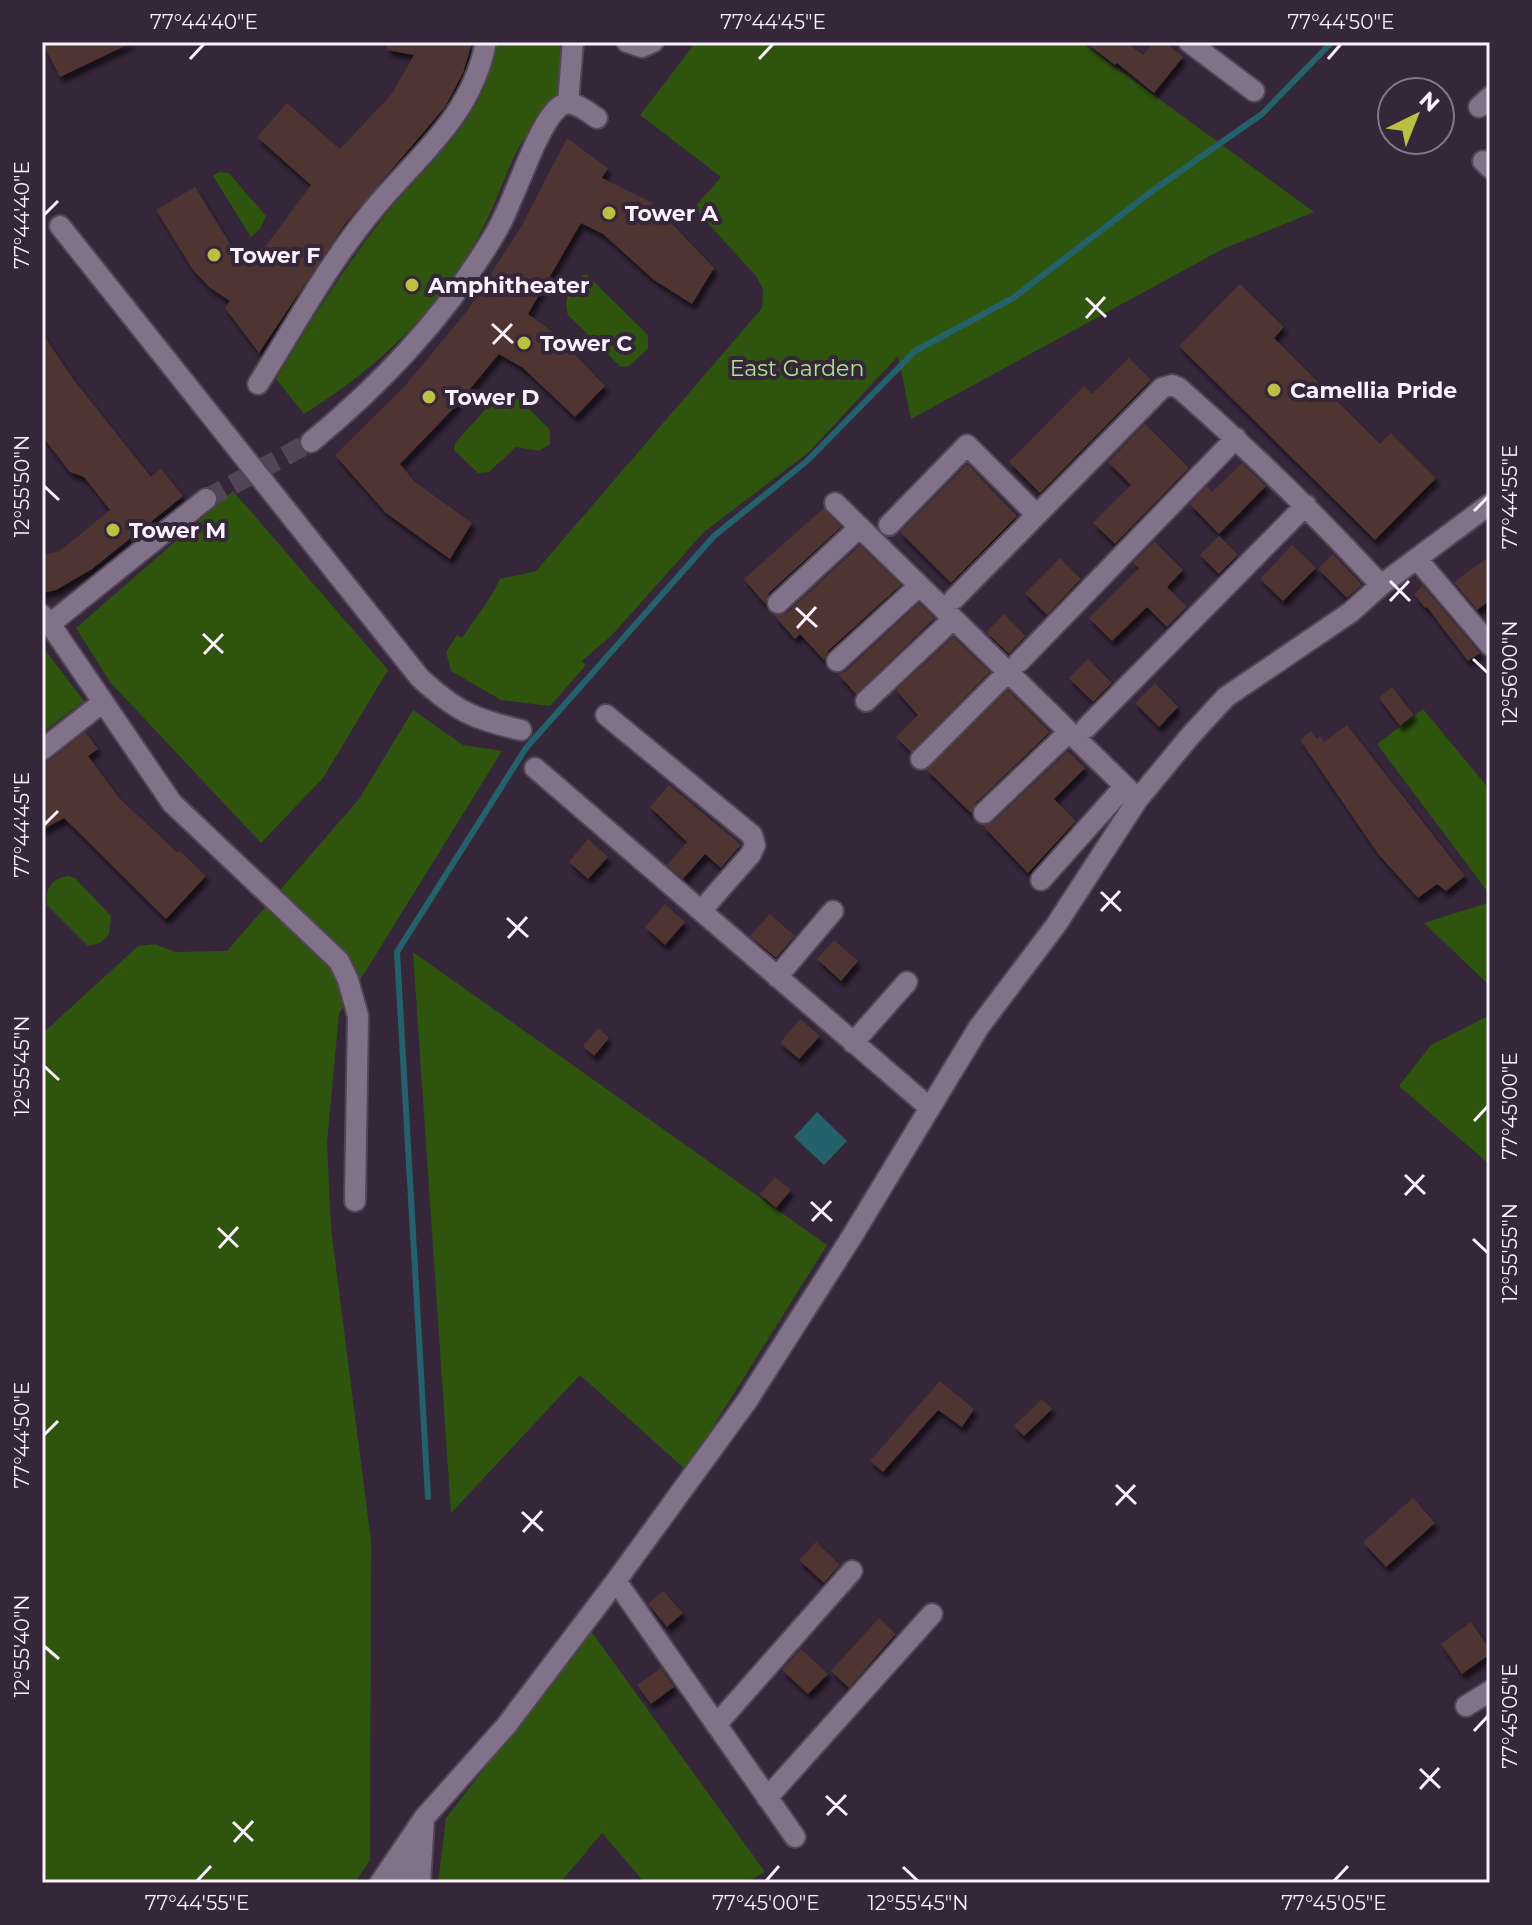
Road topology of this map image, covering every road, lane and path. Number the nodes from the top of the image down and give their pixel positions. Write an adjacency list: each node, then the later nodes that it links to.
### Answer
1 (486, 42): 10 (street)
2 (573, 42): 7 (street)
3 (627, 42): 4 (street)
4 (653, 42)
5 (1189, 42): 6 (street)
6 (1254, 91)
7 (568, 103): 8 (street); 12 (street)
8 (597, 118)
9 (60, 226): 33 (street)
10 (258, 384)
11 (1236, 438): 16 (street); 17 (street); 29 (street)
12 (311, 442)
13 (206, 499): 25 (street)
14 (835, 503): 19 (street)
15 (1490, 504): 20 (street)
16 (1306, 505): 21 (street); 34 (street)
17 (1037, 515): 18 (street); 23 (street)
18 (889, 525)
19 (860, 527): 22 (street); 24 (street)
20 (1417, 559): 21 (street); 27 (street)
21 (1381, 585): 38 (street)
22 (919, 586): 26 (street); 28 (street)
23 (954, 599)
24 (778, 603)
25 (46, 620): 31 (street)
26 (952, 620): 29 (street); 30 (street)
27 (1490, 645)
28 (837, 661)
29 (1013, 667): 34 (street); 36 (street)
30 (866, 701)
31 (103, 702): 35 (street); 47 (street)
32 (606, 715): 41 (street)
33 (521, 730)
34 (1077, 730): 38 (street); 39 (street)
35 (42, 750)
36 (921, 759)
37 (535, 768): 41 (street)
38 (1131, 793): 40 (street); 46 (street)
39 (984, 813)
40 (1041, 880)
41 (701, 911): 43 (street)
42 (833, 911): 43 (street)
43 (777, 977): 45 (street)
44 (907, 982): 45 (street)
45 (853, 1043): 46 (street)
46 (930, 1108): 49 (street)
47 (355, 1201)
48 (852, 1571): 53 (street)
49 (616, 1581): 53 (street); 55 (street)
50 (932, 1614): 54 (street)
51 (1490, 1691): 52 (street)
52 (1466, 1706)
53 (716, 1725): 54 (street)
54 (767, 1798): 56 (street)
55 (424, 1818): 57 (street); 60 (street)
56 (795, 1837)
57 (407, 1842): 58 (street); 59 (street)
58 (380, 1883)
59 (403, 1883)
60 (420, 1883)

